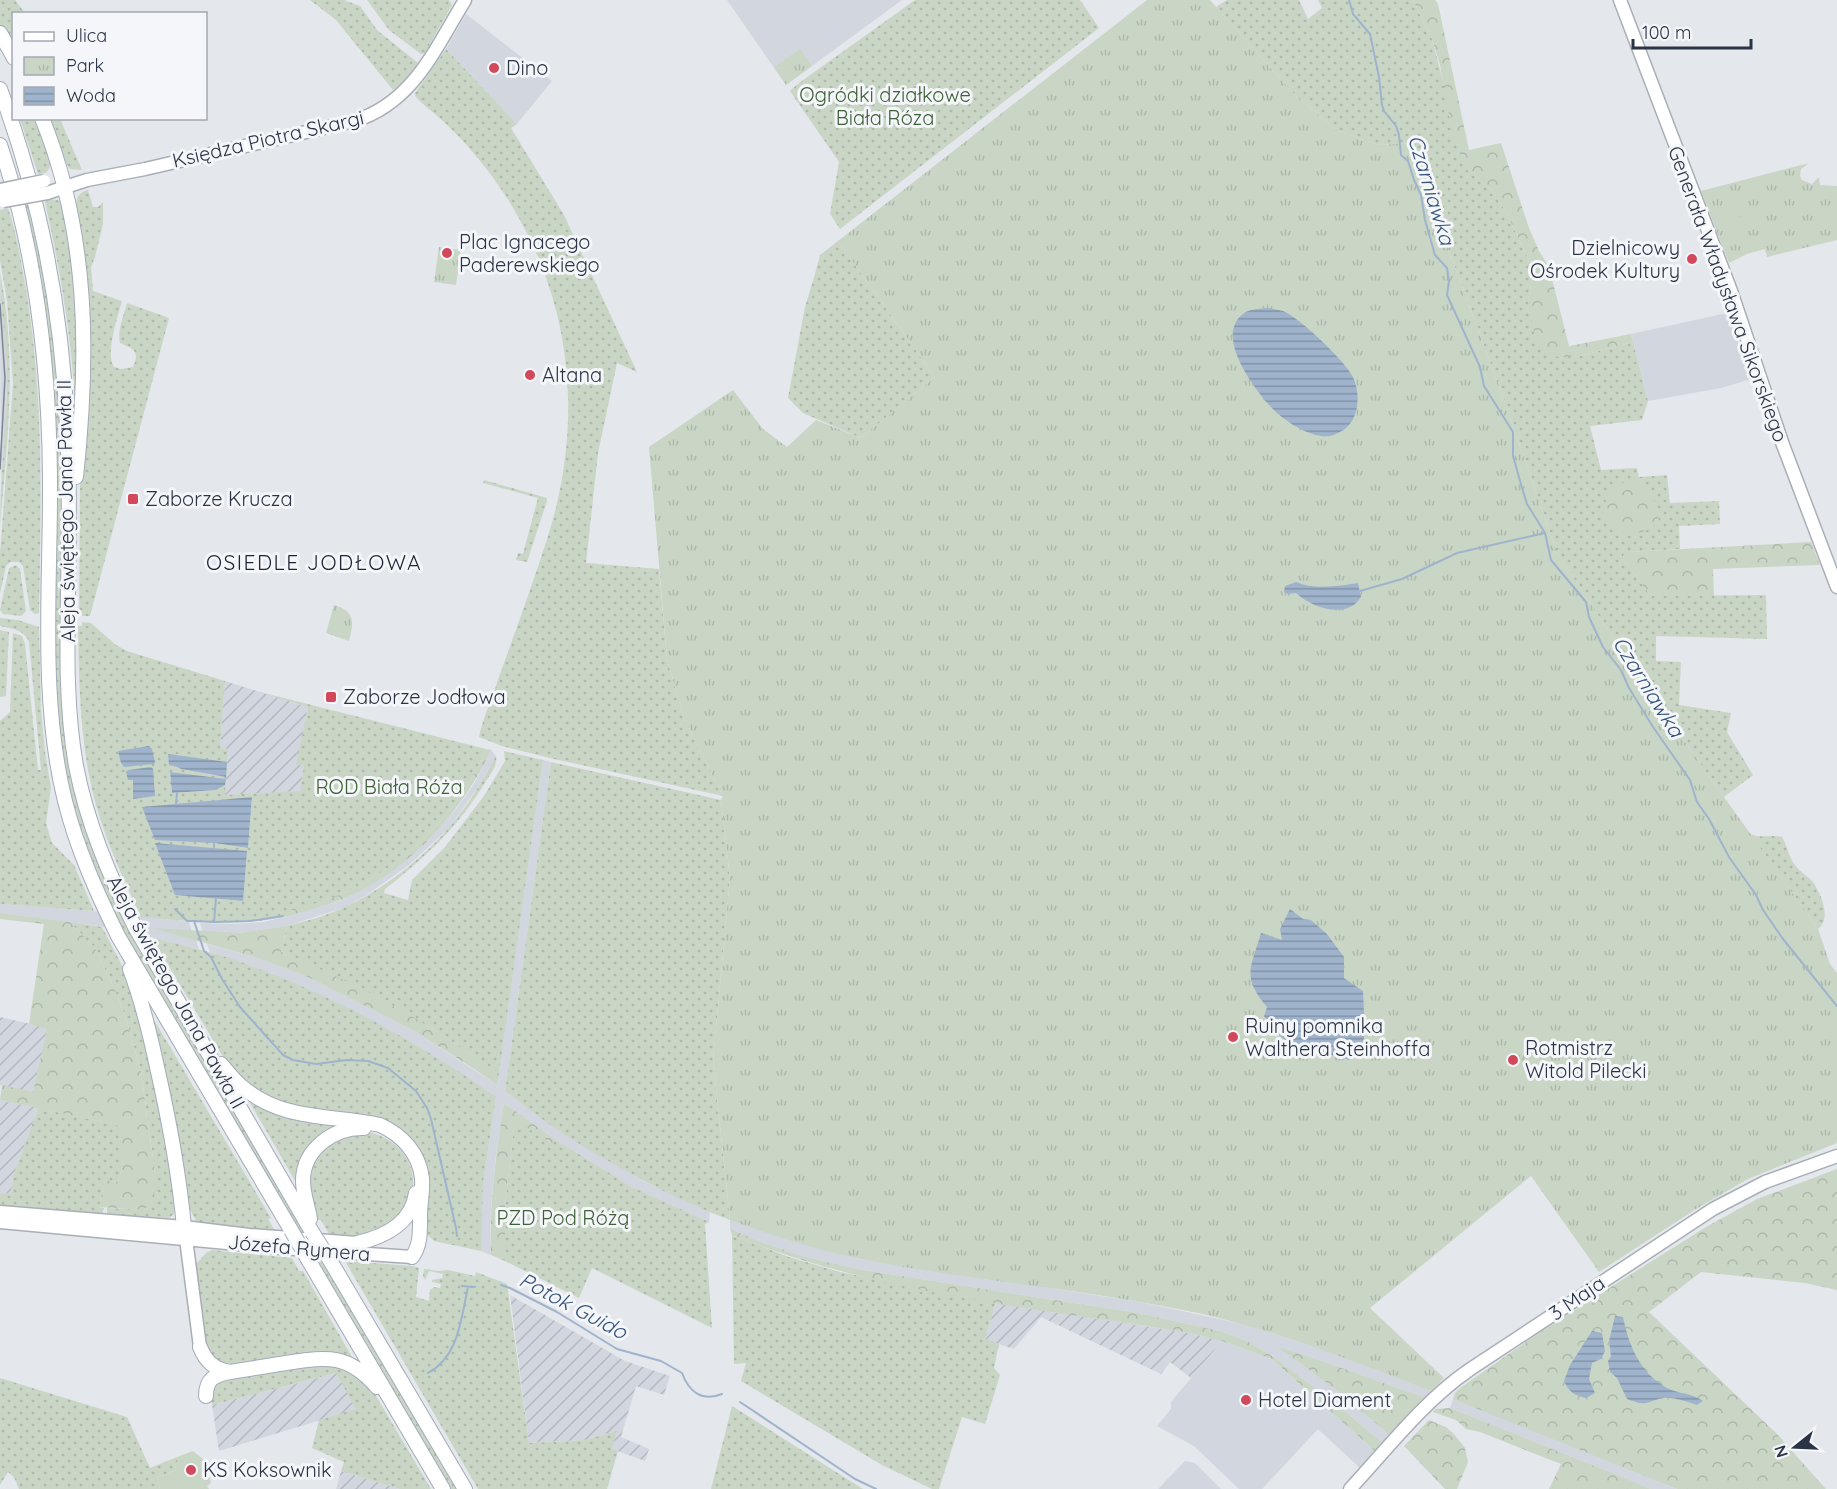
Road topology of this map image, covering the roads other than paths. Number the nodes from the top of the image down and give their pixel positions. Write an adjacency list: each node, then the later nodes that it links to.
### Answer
1 (465, 0): 8 (street, Księdza Piotra Skargi)
2 (1620, 0): 11 (street, Generała Władysława Sikorskiego)
3 (0, 33): 4 (main road)
4 (12, 54)
5 (0, 89): 10 (main road, Aleja świętego Jana Pawła II)
6 (43, 120): 8 (main road)
7 (0, 145): 12 (main road, Aleja świętego Jana Pawła II)
8 (64, 184): 9 (street, Księdza Piotra Skargi, bridge); 10 (main road)
9 (1, 198)
10 (69, 541): 13 (main road, Aleja świętego Jana Pawła II)
11 (1837, 587)
12 (118, 936): 18 (main road); 24 (main road, Aleja świętego Jana Pawła II, bridge)
13 (200, 1040): 17 (main road, Aleja świętego Jana Pawła II); 20 (main road)
14 (1837, 1156): 27 (street, 3 Maja)
15 (0, 1212): 18 (street, Józefa Rymera)
16 (0, 1222): 18 (street, Józefa Rymera)
17 (312, 1231): 19 (main road); 26 (main road, Aleja świętego Jana Pawła II, bridge)
18 (185, 1232): 19 (street, Józefa Rymera); 20 (street, Józefa Rymera); 21 (street)
19 (357, 1243)
20 (412, 1257)
21 (200, 1347): 22 (main road)
22 (230, 1372): 23 (main road); 24 (main road)
23 (206, 1396)
24 (397, 1412): 25 (main road, Aleja świętego Jana Pawła II)
25 (444, 1489)
26 (465, 1489)
27 (1350, 1489)

